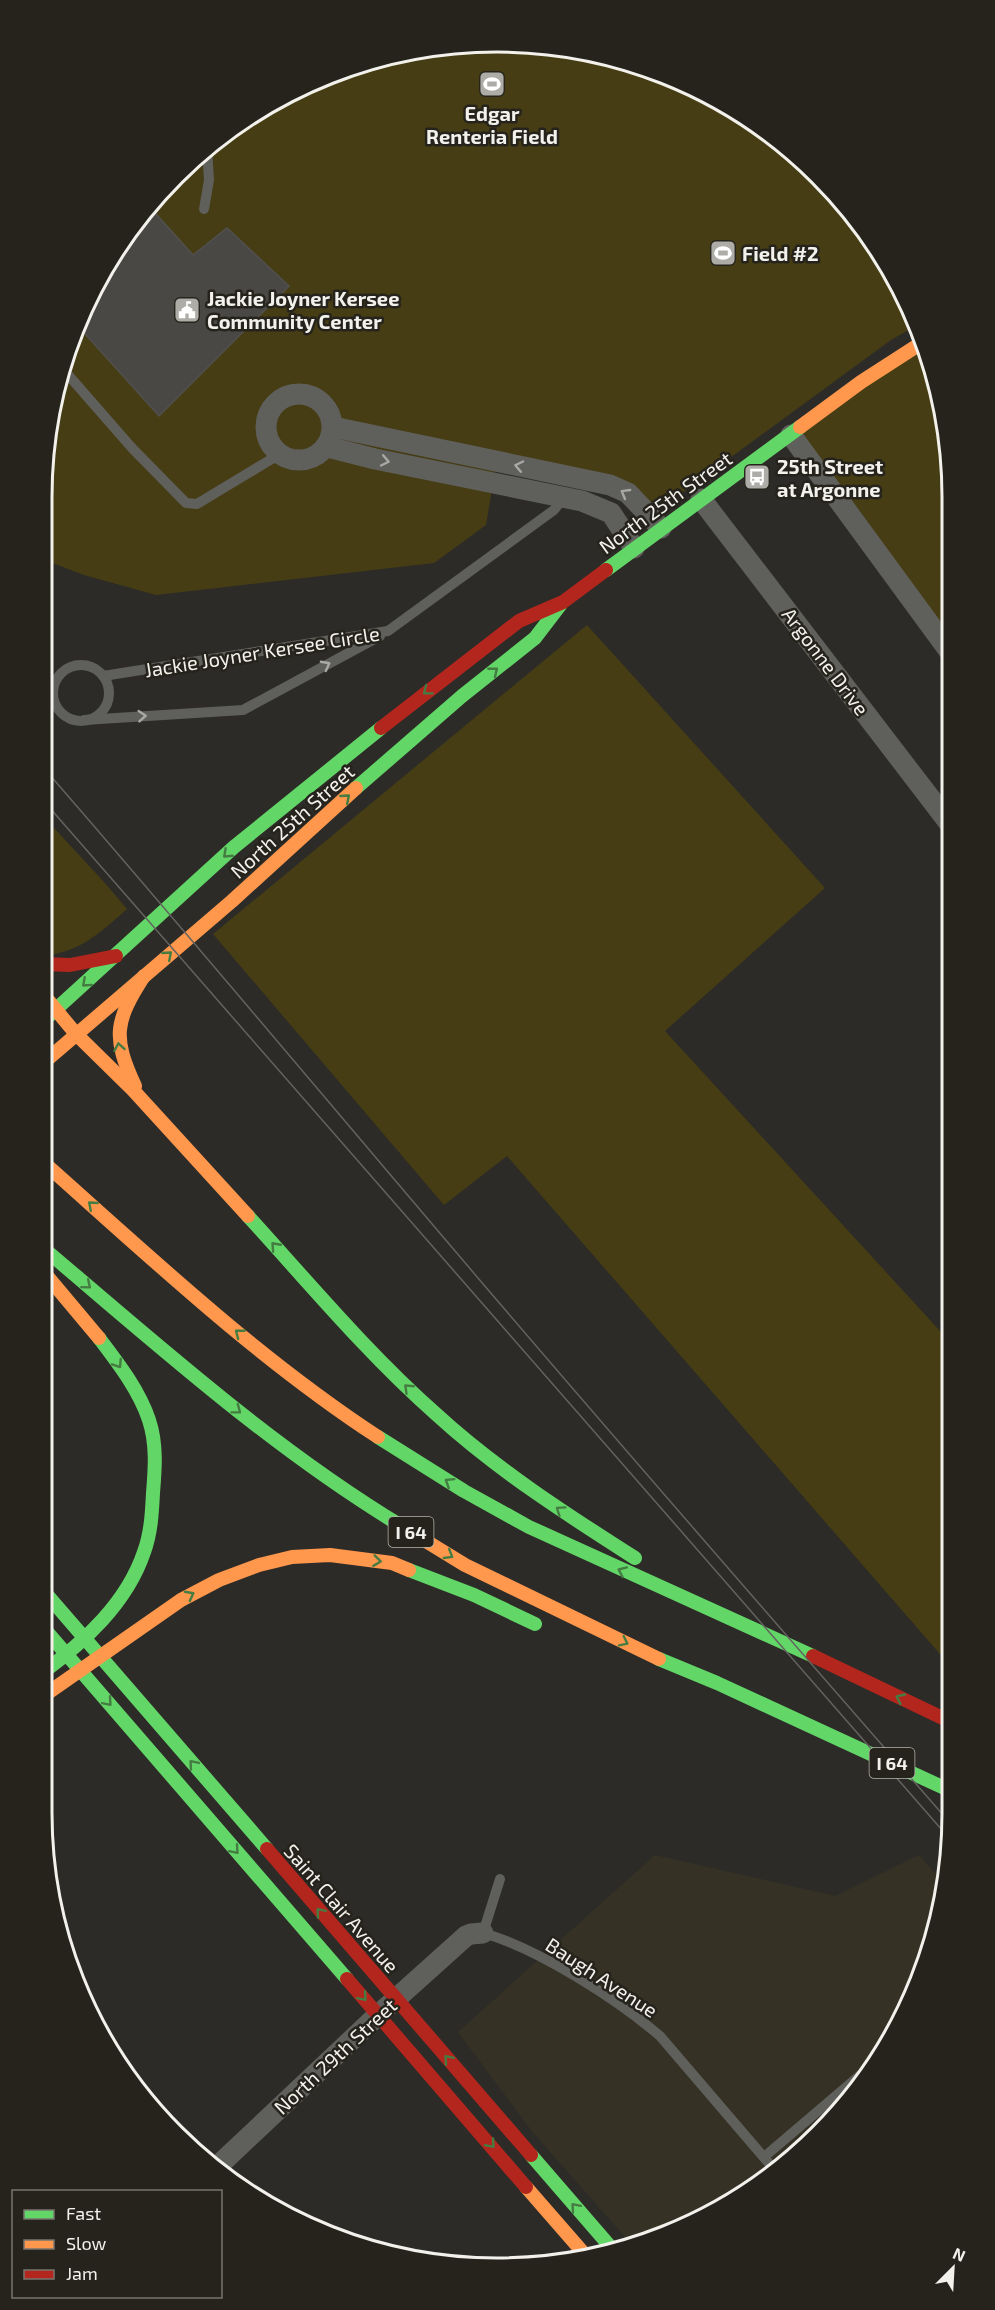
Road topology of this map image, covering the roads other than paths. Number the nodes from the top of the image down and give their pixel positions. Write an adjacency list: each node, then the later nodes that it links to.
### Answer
1 (208, 160): 2 (lane)
2 (204, 208)
3 (916, 346): 5 (main road, North 25th Street)
4 (70, 377): 7 (lane)
5 (791, 435): 10 (main road, North 25th Street); 15 (street)
6 (330, 437): 7 (street); 7 (street); 8 (street, one-way to 6); 9 (street, one-way to 9)
7 (280, 454)
8 (576, 478): 9 (lane, Jackie Joyner Kersee Circle); 11 (street, one-way to 8)
9 (564, 497): 12 (street); 14 (lane, Jackie Joyner Kersee Circle)
10 (701, 499): 11 (main road, North 25th Street); 18 (street, Argonne Drive)
11 (661, 528): 12 (main road, North 25th Street)
12 (634, 548): 13 (main road, North 25th Street)
13 (563, 602): 19 (main road, North 25th Street, one-way to 19); 21 (main road, North 25th Street, one-way to 13)
14 (388, 631): 16 (lane, Jackie Joyner Kersee Circle); 17 (lane, one-way to 14)
15 (942, 641)
16 (104, 676): 17 (lane); 17 (lane)
17 (84, 720)
18 (942, 814)
19 (116, 956): 20 (main road); 23 (main road, North 25th Street, one-way to 23)
20 (52, 965)
21 (144, 976): 25 (main road, North 25th Street); 27 (main road, one-way to 21)
22 (52, 1005): 23 (main road)
23 (56, 1010): 24 (main road, North 25th Street); 25 (main road)
24 (52, 1013)
25 (76, 1034): 26 (main road, North 25th Street); 27 (main road)
26 (52, 1055)
27 (143, 1101): 32 (main road, one-way to 27)
28 (52, 1170): 32 (main road, one-way to 28)
29 (52, 1256): 36 (main road, I 64, one-way to 36)
30 (52, 1282): 37 (main road, one-way to 37)
31 (52, 1601): 43 (main road, Saint Clair Avenue, one-way to 31)
32 (734, 1620): 39 (main road, one-way to 32)
33 (545, 1629): 38 (main road, one-way to 33)
34 (52, 1638): 44 (main road, one-way to 44)
35 (632, 1662): 36 (main road)
36 (667, 1664): 40 (main road, I 64)
37 (52, 1666)
38 (52, 1691)
39 (942, 1718)
40 (942, 1787)
41 (500, 1879): 42 (lane)
42 (483, 1933): 43 (street, North 29th Street); 46 (lane, Baugh Avenue)
43 (395, 2000): 44 (street, North 29th Street); 49 (main road, Saint Clair Avenue, one-way to 43)
44 (378, 2015): 47 (street, North 29th Street); 50 (main road, one-way to 50)
45 (851, 2083): 46 (lane)
46 (764, 2157): 48 (lane, Baugh Avenue)
47 (222, 2162)
48 (770, 2164)
49 (607, 2243)
50 (581, 2250)

